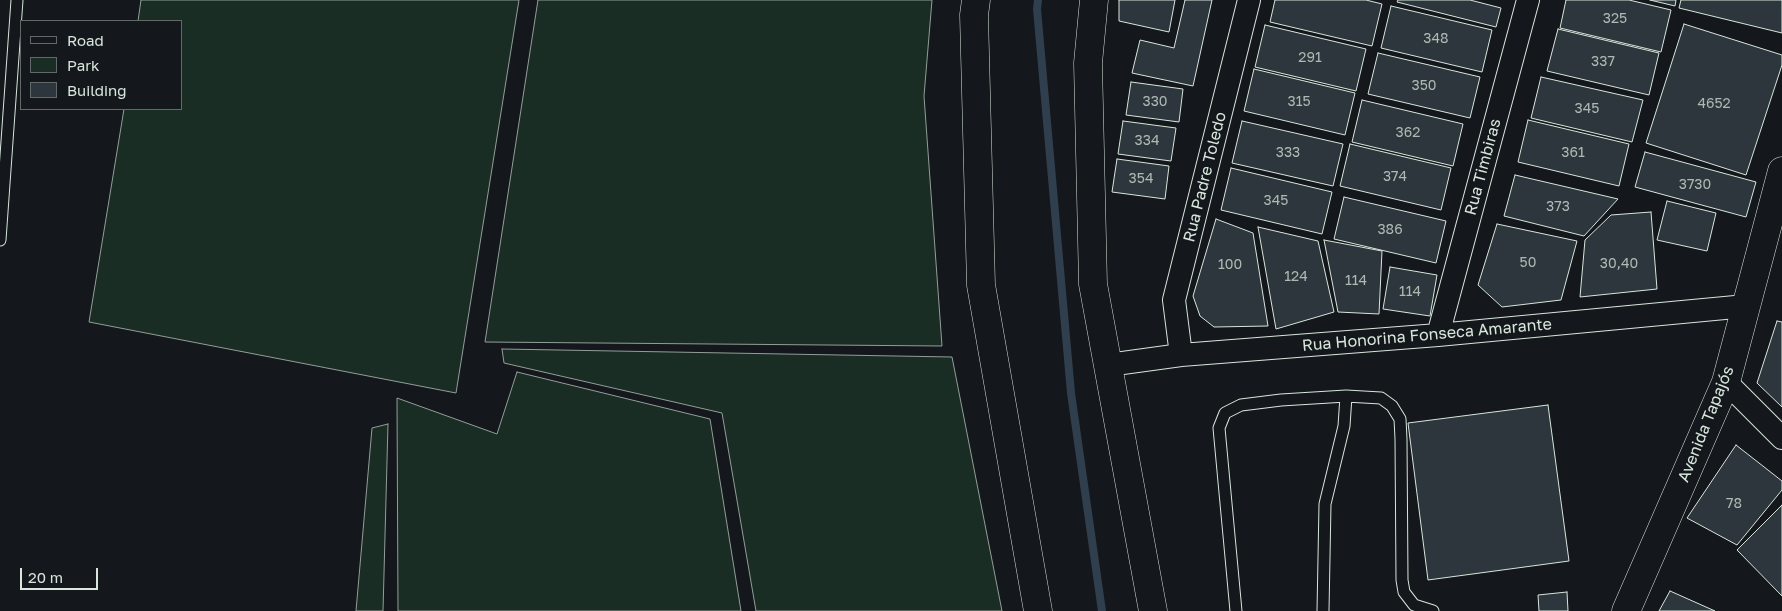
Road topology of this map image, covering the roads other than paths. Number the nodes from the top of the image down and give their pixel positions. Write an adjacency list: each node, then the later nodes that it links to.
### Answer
1 (17, 0): 7 (lane)
2 (976, 0): 15 (main road)
3 (1094, 0): 11 (main road)
4 (1249, 0): 10 (street, Rua Padre Toledo)
5 (1528, 0): 9 (street, Rua Timbiras)
6 (1782, 172): 8 (main road, Avenida Tapajós)
7 (0, 240)
8 (1746, 306): 9 (street, Rua Honorina Fonseca Amarante); 12 (main road, Avenida Tapajós)
9 (1438, 335): 10 (street, Rua Honorina Fonseca Amarante)
10 (1180, 355): 11 (street, Rua Honorina Fonseca Amarante)
11 (1108, 365): 16 (main road)
12 (1726, 382): 14 (street); 20 (main road, Avenida Tapajós)
13 (1346, 396): 17 (lane); 18 (lane); 19 (lane)
14 (1782, 438)
15 (1038, 611)
16 (1153, 611)
17 (1236, 611)
18 (1323, 611)
19 (1433, 611)
20 (1626, 611)

